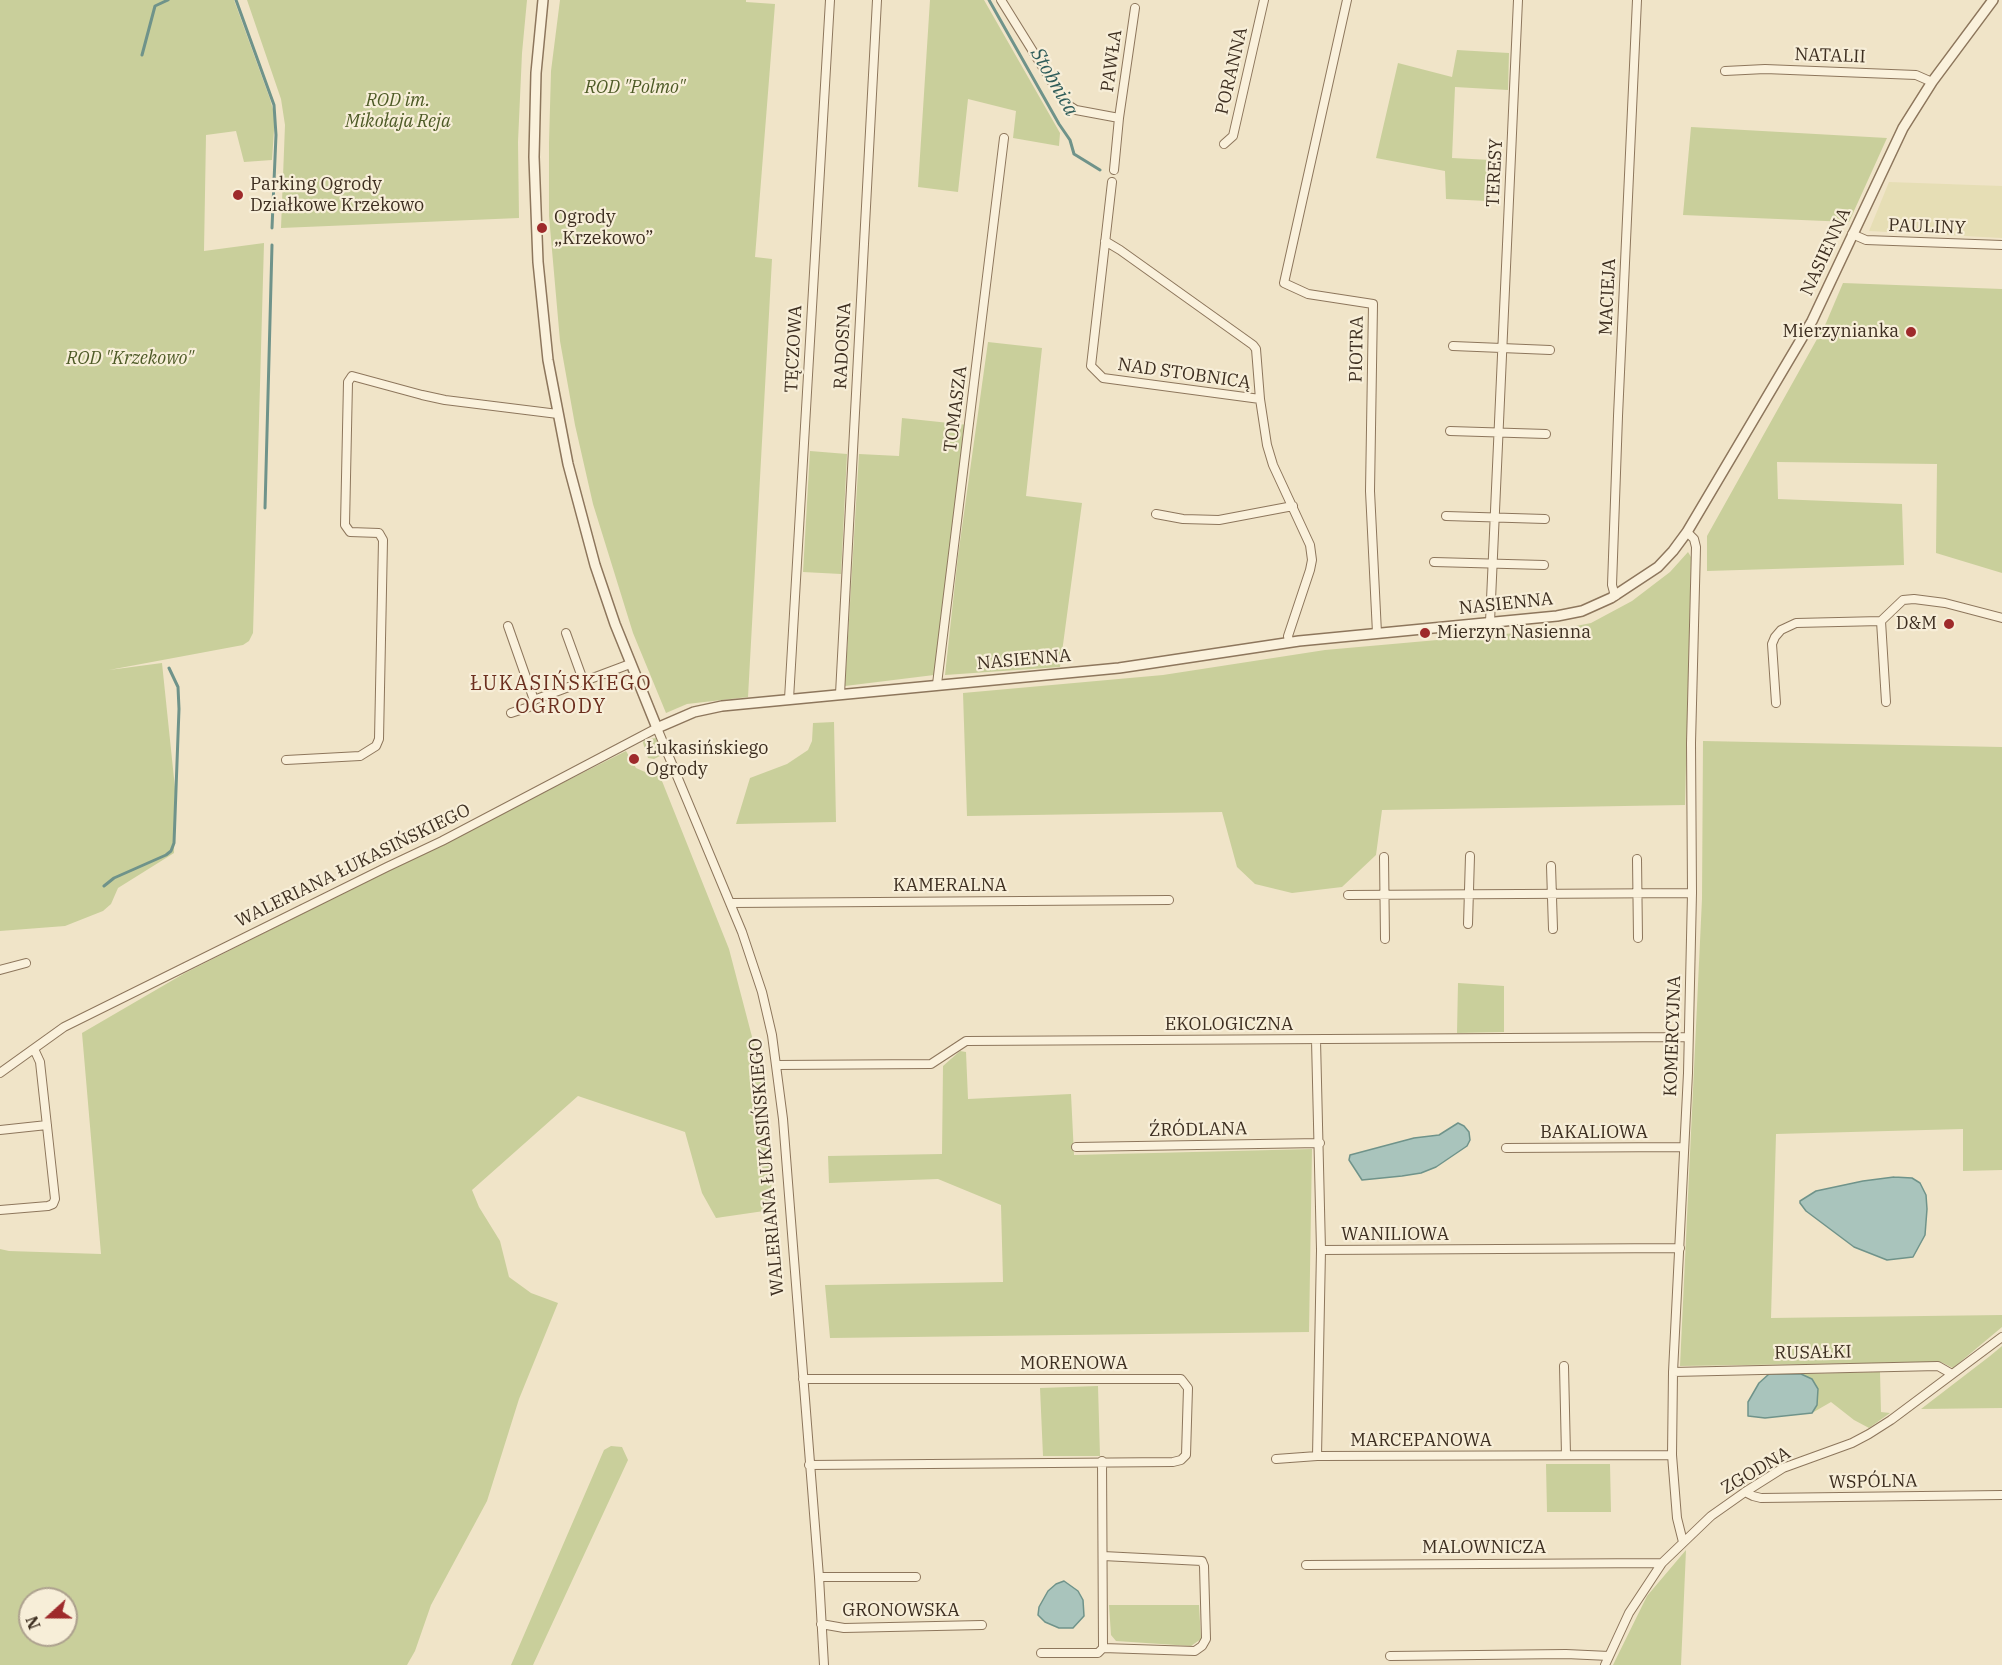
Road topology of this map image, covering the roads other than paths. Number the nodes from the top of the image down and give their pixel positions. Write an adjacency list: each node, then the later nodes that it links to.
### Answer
1 (543, 0): 25 (street, WALERIANA ŁUKASIŃSKIEGO)
2 (830, 0): 50 (street, TĘCZOWA)
3 (877, 0): 49 (street, RADOSNA)
4 (1001, 0): 13 (street)
5 (1264, 0): 15 (street, PORANNA)
6 (1347, 0): 44 (street, PIOTRA)
7 (1518, 0): 22 (street, TERESY)
8 (1637, 0): 38 (street, MACIEJA)
9 (1993, 0): 12 (street, NASIENNA)
10 (1135, 8): 13 (street, PAWŁA)
11 (1725, 71): 12 (street, NATALII)
12 (1932, 82): 18 (street, NASIENNA)
13 (1119, 118): 16 (street)
14 (1004, 138): 48 (street, TOMASZA)
15 (1224, 144)
16 (1114, 170)
17 (1113, 182): 19 (street, NAD STOBNICĄ)
18 (1852, 234): 20 (street, PAULINY); 34 (street, NASIENNA)
19 (1105, 241): 24 (street, NAD STOBNICĄ); 24 (street, NAD STOBNICĄ)
20 (2002, 245)
21 (1453, 346): 22 (street)
22 (1502, 348): 23 (street); 27 (street, TERESY)
23 (1550, 350)
24 (1260, 399): 29 (street, NAD STOBNICĄ)
25 (558, 414): 46 (street, WALERIANA ŁUKASIŃSKIEGO); 56 (street)
26 (1450, 431): 27 (street)
27 (1498, 432): 28 (street); 32 (street, TERESY)
28 (1546, 434)
29 (1293, 506): 30 (street); 45 (street, NAD STOBNICĄ)
30 (1156, 514)
31 (1446, 516): 32 (street)
32 (1495, 517): 33 (street); 36 (street, TERESY)
33 (1545, 519)
34 (1687, 532): 38 (street, NASIENNA); 62 (street, KOMERCYJNA)
35 (1434, 562): 36 (street)
36 (1493, 564): 37 (street); 41 (street, TERESY)
37 (1544, 565)
38 (1615, 596): 41 (street, NASIENNA)
39 (2002, 618): 40 (street)
40 (1881, 621): 52 (street); 53 (street)
41 (1490, 622): 44 (street, NASIENNA)
42 (508, 626): 51 (street)
43 (566, 633): 47 (street)
44 (1377, 633): 45 (street, NASIENNA)
45 (1288, 642): 48 (street, NASIENNA)
46 (630, 664): 47 (street); 55 (street, WALERIANA ŁUKASIŃSKIEGO)
47 (583, 680): 51 (street)
48 (937, 684): 49 (street, NASIENNA)
49 (840, 694): 50 (street, NASIENNA)
50 (789, 699): 55 (street, NASIENNA)
51 (534, 700): 54 (street)
52 (1886, 702)
53 (1776, 704)
54 (511, 713)
55 (657, 729): 68 (street, WALERIANA ŁUKASIŃSKIEGO); 77 (street, WALERIANA ŁUKASIŃSKIEGO)
56 (286, 760)
57 (1384, 856): 66 (street)
58 (1470, 856): 63 (street)
59 (1637, 859): 61 (street)
60 (1551, 866): 64 (street)
61 (1637, 893): 62 (street); 64 (street); 71 (street)
62 (1692, 893): 75 (street, KOMERCYJNA)
63 (1469, 894): 64 (street); 66 (street); 69 (street)
64 (1552, 894): 70 (street)
65 (1348, 895): 66 (street)
66 (1385, 895): 72 (street)
67 (1169, 900): 68 (street, KAMERALNA)
68 (731, 903): 78 (street, WALERIANA ŁUKASIŃSKIEGO)
69 (1468, 924)
70 (1553, 929)
71 (1638, 938)
72 (1385, 939)
73 (26, 963): 74 (street)
74 (0, 970)
75 (1688, 1037): 76 (street, EKOLOGICZNA); 84 (street, KOMERCYJNA)
76 (1316, 1040): 78 (street, EKOLOGICZNA); 82 (street, WANILIOWA)
77 (34, 1050): 79 (street, WALERIANA ŁUKASIŃSKIEGO); 80 (street)
78 (777, 1065): 93 (street, WALERIANA ŁUKASIŃSKIEGO)
79 (1, 1072)
80 (47, 1125): 81 (street); 86 (street)
81 (0, 1130)
82 (1320, 1143): 83 (street, ŹRÓDLANA); 88 (street, WANILIOWA)
83 (1076, 1147)
84 (1683, 1147): 85 (street, BAKALIOWA); 87 (street, KOMERCYJNA)
85 (1506, 1148)
86 (0, 1210)
87 (1680, 1248): 88 (street, WANILIOWA); 91 (street, KOMERCYJNA)
88 (1321, 1251): 96 (street)
89 (2002, 1337): 92 (street, ZGODNA)
90 (1564, 1366): 94 (street)
91 (1672, 1371): 92 (street, RUSAŁKI); 95 (street, KOMERCYJNA)
92 (1952, 1374): 100 (street, ZGODNA)
93 (803, 1379): 98 (street, MORENOWA); 99 (street, WALERIANA ŁUKASIŃSKIEGO)
94 (1566, 1455): 95 (street, MARCEPANOWA); 96 (street, MARCEPANOWA)
95 (1672, 1455): 102 (street, KOMERCYJNA)
96 (1317, 1456): 97 (street, MARCEPANOWA)
97 (1276, 1459)
98 (1102, 1461): 99 (street, MORENOWA); 103 (street)
99 (809, 1465): 106 (street, WALERIANA ŁUKASIŃSKIEGO)
100 (1746, 1492): 101 (street, WSPÓLNA); 102 (street, ZGODNA)
101 (2002, 1495)
102 (1683, 1542): 104 (street, ZGODNA)
103 (1103, 1556): 110 (street); 110 (street)
104 (1662, 1563): 105 (street, MALOWNICZA); 113 (street, ZGODNA)
105 (1306, 1564)
106 (819, 1577): 107 (street); 108 (street, WALERIANA ŁUKASIŃSKIEGO)
107 (916, 1577)
108 (821, 1624): 109 (street, GRONOWSKA); 114 (street, WALERIANA ŁUKASIŃSKIEGO)
109 (982, 1625)
110 (1103, 1648): 111 (street)
111 (1041, 1653)
112 (1390, 1656): 113 (street)
113 (1609, 1656): 115 (street, ZGODNA)
114 (824, 1665)
115 (1605, 1665)

